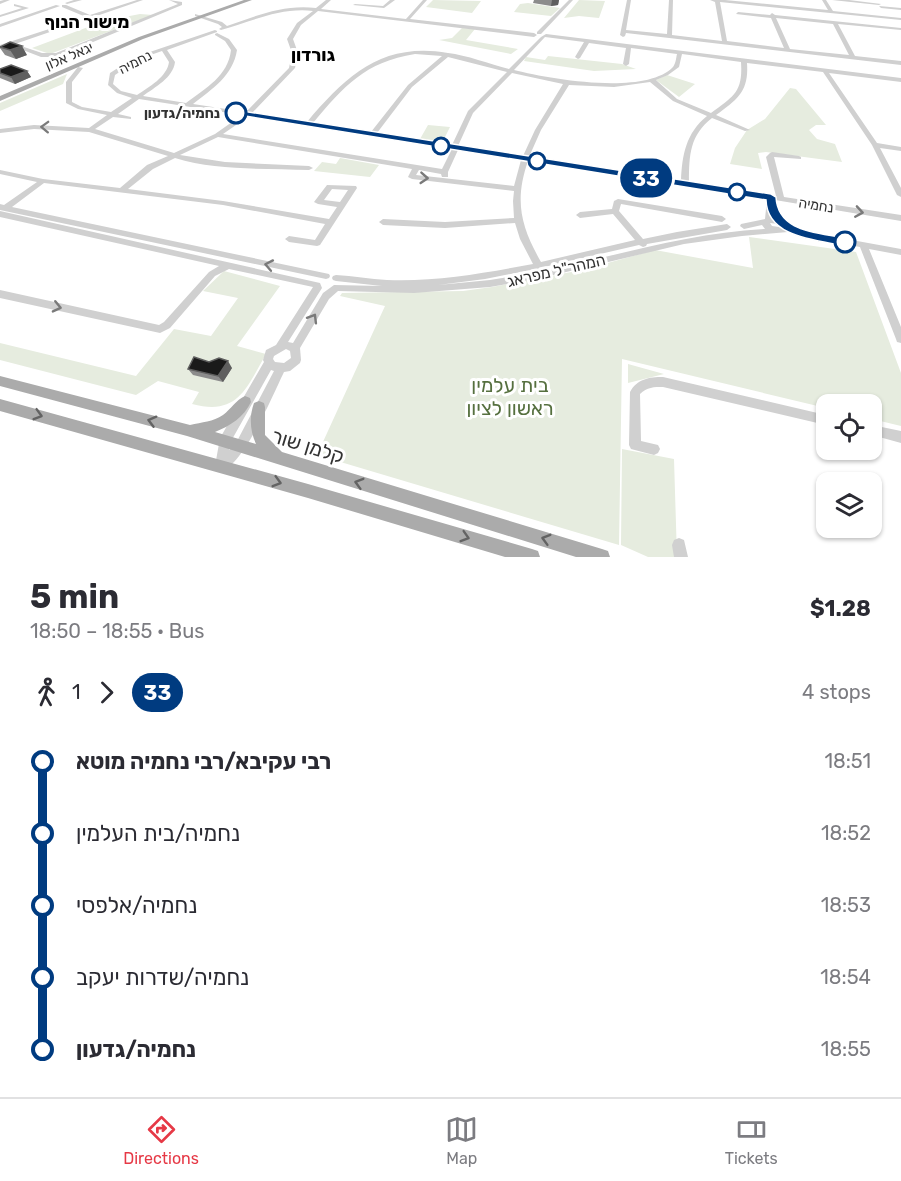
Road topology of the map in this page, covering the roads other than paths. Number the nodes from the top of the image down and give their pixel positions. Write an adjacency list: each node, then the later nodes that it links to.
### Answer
1 (55, 0): 20 (street)
2 (80, 0): 20 (street)
3 (141, 0): 30 (street)
4 (171, 0): 48 (street)
5 (245, 0): 32 (main road, יגאל אלון)
6 (329, 0): 23 (street)
7 (361, 0): 21 (street)
8 (393, 0): 21 (street)
9 (425, 0): 33 (street)
10 (570, 0): 43 (street)
11 (629, 0): 42 (street)
12 (671, 0): 44 (street)
13 (712, 0): 14 (street)
14 (718, 0): 22 (street); 47 (street)
15 (772, 0): 22 (street)
16 (824, 0): 26 (street)
17 (834, 0): 18 (street)
18 (878, 4): 24 (street); 34 (street)
19 (16, 5): 28 (street)
20 (63, 5): 30 (street); 35 (street)
21 (355, 5): 25 (street)
22 (772, 6): 26 (street); 31 (street)
23 (318, 9): 25 (street, נחמיה); 39 (street, נחמיה); 71 (street)
24 (901, 9)
25 (346, 12): 33 (street, נחמיה)
26 (831, 12): 34 (street)
27 (738, 13): 31 (street)
28 (8, 14): 29 (street); 35 (street)
29 (0, 16)
30 (88, 16): 48 (street)
31 (773, 16): 37 (street); 53 (street)
32 (201, 17): 39 (street); 67 (main road, יגאל אלון); 67 (main road, יגאל אלון)
33 (408, 18): 43 (street, נחמיה)
34 (888, 18): 36 (street)
35 (22, 19): 38 (street)
36 (901, 19)
37 (835, 23): 40 (street); 57 (street)
38 (0, 26)
39 (222, 29): 52 (street, נחמיה); 69 (street)
40 (894, 29): 41 (street); 45 (street)
41 (901, 29)
42 (624, 31): 44 (street); 49 (street)
43 (541, 36): 46 (street, נחמיה); 62 (street)
44 (669, 36): 47 (street)
45 (901, 38)
46 (587, 42): 49 (street, נחמיה); 56 (street)
47 (725, 43): 53 (street)
48 (10, 44): 50 (street)
49 (621, 46): 51 (street, נחמיה)
50 (0, 47)
51 (629, 47): 54 (street, נחמיה); 60 (street)
52 (163, 48): 68 (street); 68 (street, נחמיה)
53 (788, 50): 57 (street)
54 (680, 53): 58 (street, נחמיה); 64 (street)
55 (448, 54): 62 (street); 74 (street); 79 (street)
56 (578, 57)
57 (853, 58): 59 (street)
58 (744, 61): 63 (street, נחמיה); 72 (street)
59 (901, 63)
60 (626, 64)
61 (80, 68): 70 (street)
62 (507, 70): 66 (street); 81 (street)
63 (825, 70): 65 (street, נחמיה); 80 (street)
64 (652, 80): 66 (street); 72 (street)
65 (901, 80)
66 (567, 83): 85 (street)
67 (0, 96)
68 (138, 97): 69 (street, נחמיה); 70 (street)
69 (187, 105): 71 (street, נחמיה)
70 (114, 115): 73 (street); 76 (street)
71 (247, 115): 74 (street, נחמיה); 78 (street)
72 (712, 116): 77 (street); 90 (street)
73 (129, 118)
74 (308, 124): 79 (street, נחמיה)
75 (0, 130): 76 (street, one-way to 75)
76 (90, 130): 83 (street)
77 (747, 130)
78 (217, 135): 83 (street); 88 (street)
79 (372, 135): 81 (street, נחמיה)
80 (875, 145): 82 (street); 93 (street)
81 (453, 147): 85 (street, נחמיה); 88 (street)
82 (901, 149)
83 (171, 155): 86 (street); 92 (street)
84 (799, 158): 95 (street)
85 (525, 160): 90 (street, נחמיה); 91 (street)
86 (309, 168)
87 (0, 172): 89 (street)
88 (445, 176): 91 (street)
89 (43, 181): 92 (street); 97 (street)
90 (685, 184): 94 (street, נחמיה)
91 (514, 188): 102 (street)
92 (121, 191): 103 (street)
93 (901, 195)
94 (771, 197): 95 (street, נחמיה); 105 (street)
95 (781, 199): 100 (street, נחמיה, one-way to 100)
96 (342, 205): 103 (street)
97 (2, 210): 110 (street); 112 (street, one-way to 97)
98 (615, 211): 99 (street); 101 (street); 107 (street)
99 (580, 215)
100 (901, 218)
101 (722, 219)
102 (518, 220): 104 (street); 111 (street)
103 (331, 222): 106 (street)
104 (383, 222)
105 (775, 223): 107 (street, המהר"ל מפראג); 108 (street, המהר"ל מפראג)
106 (289, 238)
107 (644, 245): 111 (street, המהר"ל מפראג)
108 (864, 246): 109 (street, המהר"ל מפראג); 116 (street)
109 (901, 252)
110 (227, 266): 114 (street); 115 (street, one-way to 110)
111 (541, 271): 113 (street, המהר"ל מפראג)
112 (326, 276): 113 (street); 114 (street)
113 (336, 285): 114 (street); 118 (street, one-way to 113)
114 (317, 286): 117 (street)
115 (0, 294)
116 (901, 339)
117 (281, 345): 118 (street); 119 (street)
118 (295, 348): 120 (street)
119 (269, 363): 120 (street); 122 (street)
120 (281, 368): 124 (street)
121 (0, 381): 126 (main road, קלמן שור, one-way to 121)
122 (245, 402): 126 (main road); 129 (street)
123 (0, 405): 133 (main road, one-way to 133)
124 (259, 407): 130 (street); 132 (main road)
125 (816, 418): 131 (street)
126 (187, 430): 129 (main road, קלמן שור)
127 (882, 432): 128 (street)
128 (901, 436)
129 (224, 442): 130 (main road, קלמן שור); 133 (street)
130 (240, 447): 132 (main road, קלמן שור); 133 (street)
131 (654, 449)
132 (282, 461): 135 (main road, קלמן שור, one-way to 132)
133 (221, 466): 134 (main road, one-way to 134)
134 (532, 557)
135 (602, 557)

